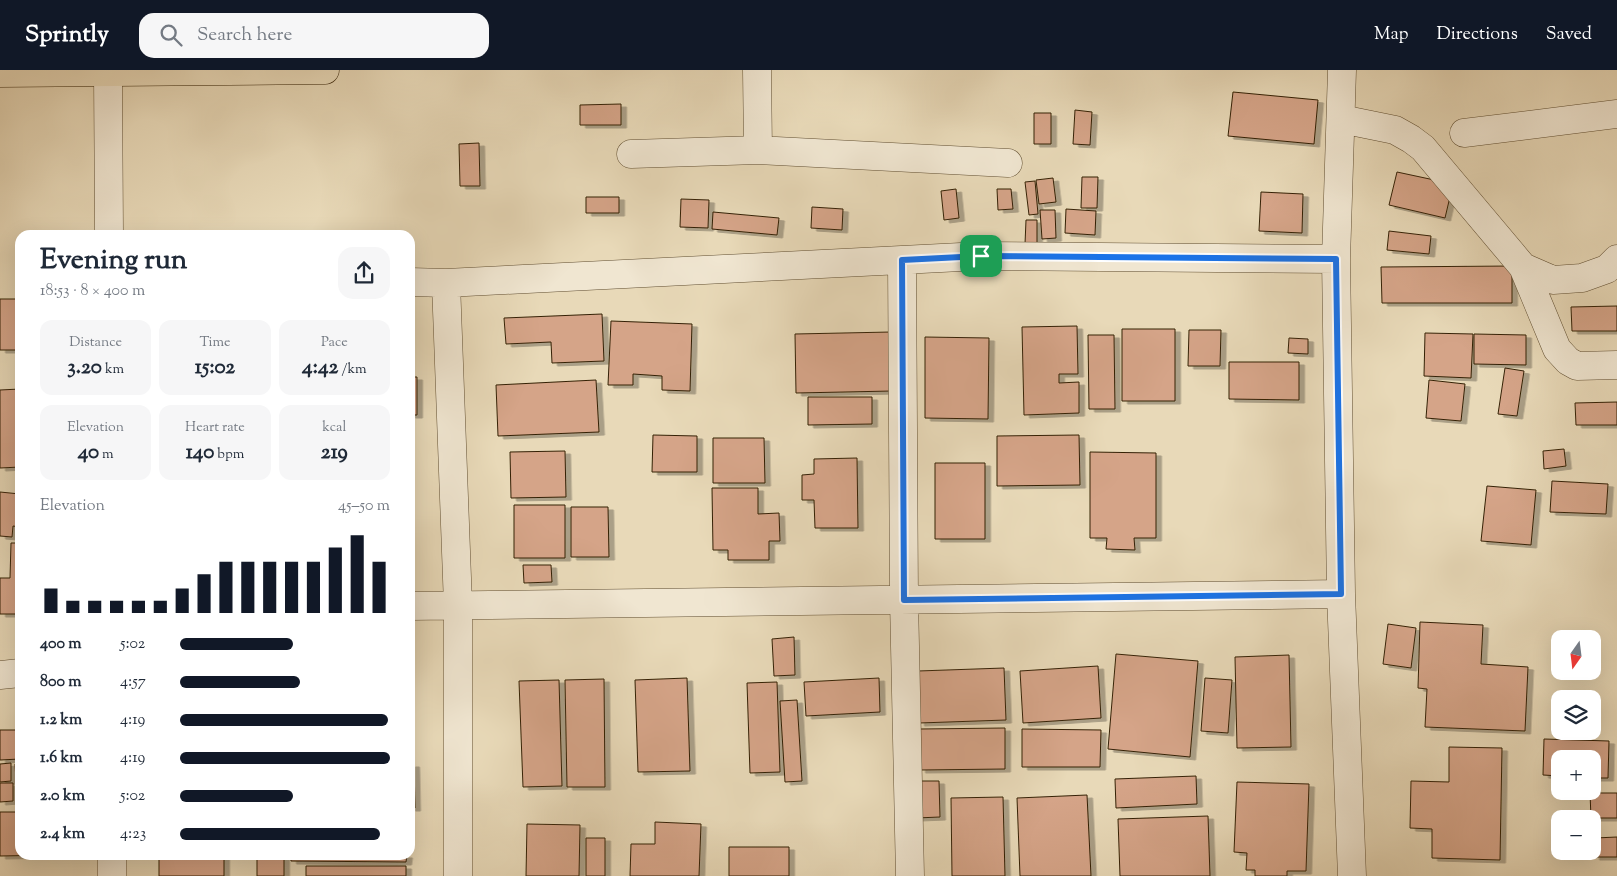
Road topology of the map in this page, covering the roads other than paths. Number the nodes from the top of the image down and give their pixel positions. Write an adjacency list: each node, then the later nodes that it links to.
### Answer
1 (211, 70): 2 (highway); 5 (highway)
2 (326, 70)
3 (757, 70): 10 (street)
4 (1342, 70): 8 (street)
5 (108, 72): 6 (highway); 13 (street)
6 (0, 73)
7 (1617, 114): 9 (street)
8 (1341, 119): 14 (street); 17 (street)
9 (1464, 133)
10 (758, 150): 11 (street); 12 (street)
11 (631, 154)
12 (1008, 163)
13 (109, 230)
14 (1336, 259): 16 (street); 21 (street)
15 (1617, 259): 17 (street)
16 (902, 260): 19 (street); 22 (street)
17 (1523, 267): 20 (street)
18 (415, 282): 19 (street)
19 (446, 283): 23 (street)
20 (1617, 365)
21 (1341, 594): 22 (street); 31 (street)
22 (904, 600): 23 (street); 30 (street)
23 (458, 605): 24 (street); 29 (street)
24 (415, 606)
25 (15, 673): 26 (street)
26 (0, 674)
27 (112, 860): 28 (street)
28 (112, 876)
29 (458, 876)
30 (910, 876)
31 (1352, 876)

